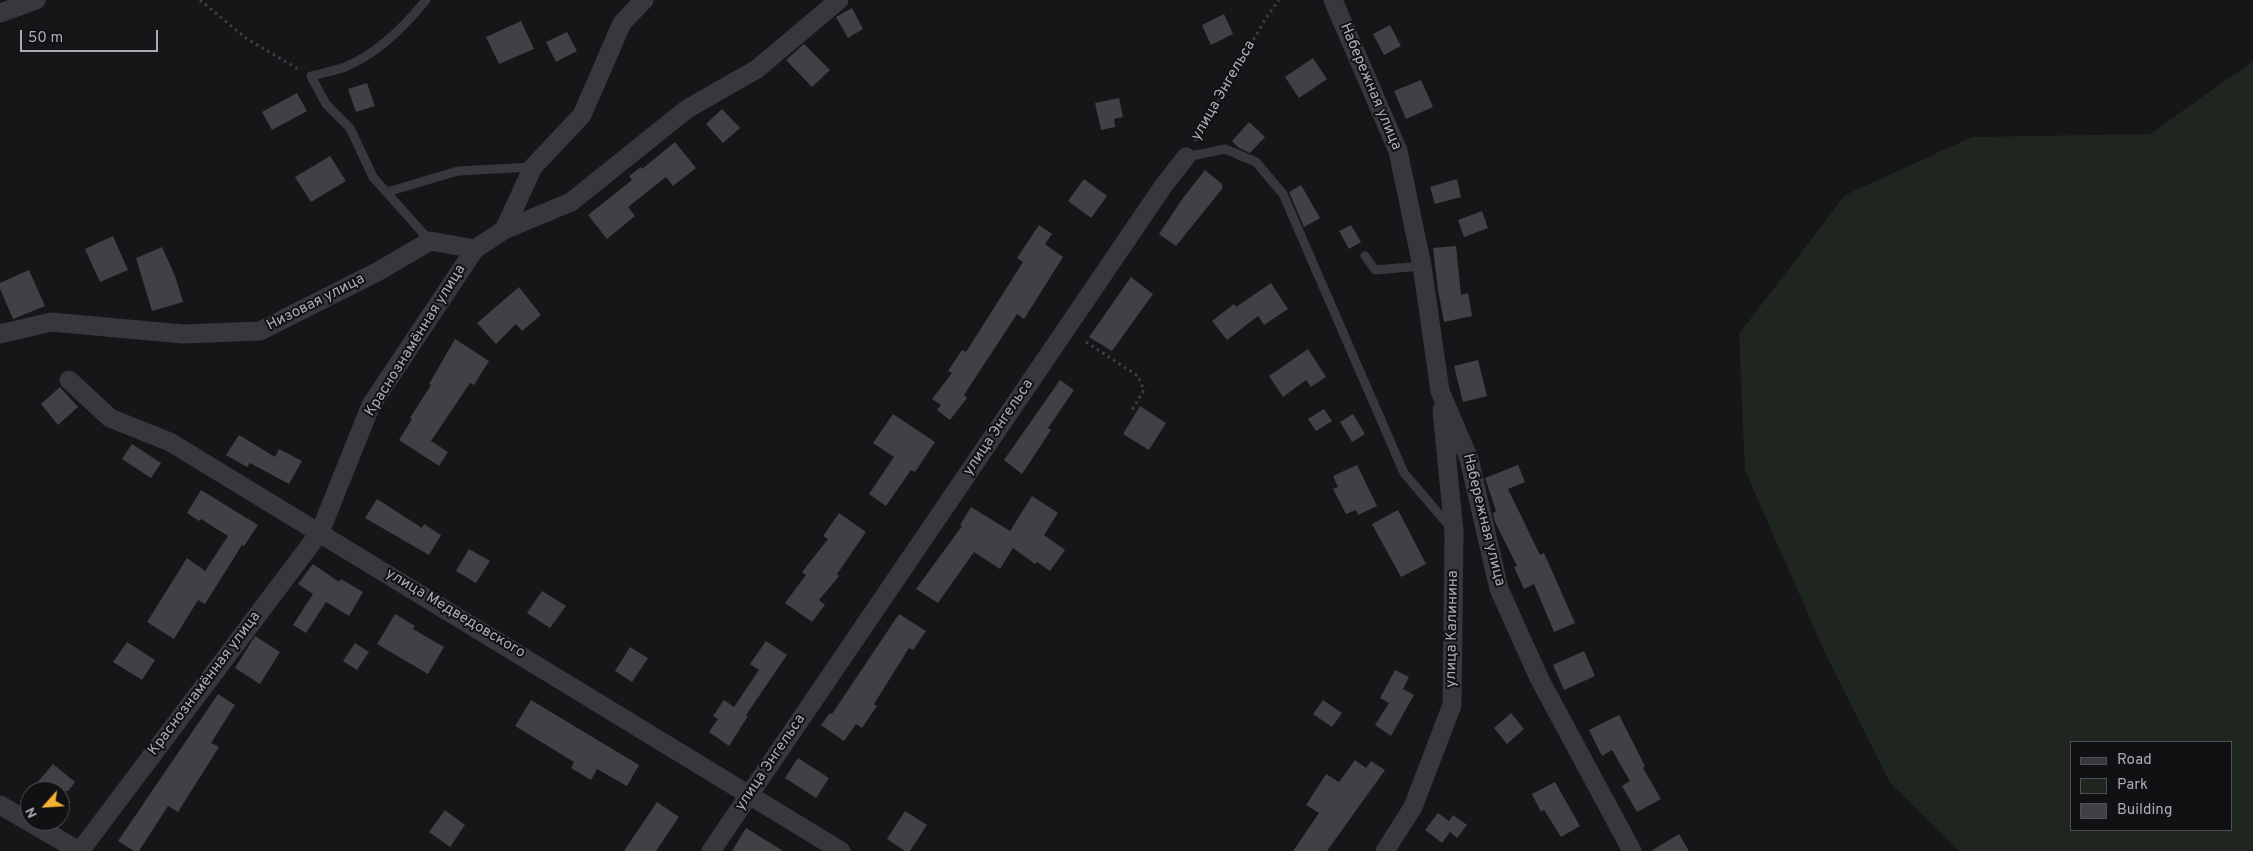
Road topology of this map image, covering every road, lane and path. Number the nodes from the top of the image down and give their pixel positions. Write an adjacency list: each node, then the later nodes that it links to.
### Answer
1 (36, 0): 8 (street)
2 (200, 0): 9 (path)
3 (426, 0): 9 (lane)
4 (644, 0): 11 (street)
5 (839, 0): 13 (street, Краснознамённая улица)
6 (1279, 0): 10 (path, улица Энгельса)
7 (1333, 0): 17 (street, Набережная улица)
8 (0, 13)
9 (311, 76): 12 (lane)
10 (1186, 157): 24 (lane); 25 (street, улица Энгельса)
11 (533, 167): 12 (lane); 13 (street)
12 (387, 192): 14 (lane)
13 (504, 230): 15 (street, Краснознамённая улица)
14 (430, 241): 15 (street); 18 (street, Низовая улица)
15 (475, 249): 23 (street, Краснознамённая улица)
16 (1364, 256): 17 (lane)
17 (1422, 266): 21 (street, Набережная улица)
18 (0, 334)
19 (1086, 342): 22 (path)
20 (69, 380): 23 (street, улица Медведовского)
21 (1440, 391): 24 (street, улица Калинина); 31 (street, Набережная улица)
22 (1132, 410)
23 (320, 532): 25 (street, улица Медведовского); 27 (street, Краснознамённая улица)
24 (1454, 532): 30 (street, улица Калинина)
25 (750, 795): 28 (street, улица Энгельса); 29 (street, улица Медведовского)
26 (0, 804): 27 (street)
27 (80, 851)
28 (711, 851)
29 (842, 851)
30 (1385, 851)
31 (1632, 851)

